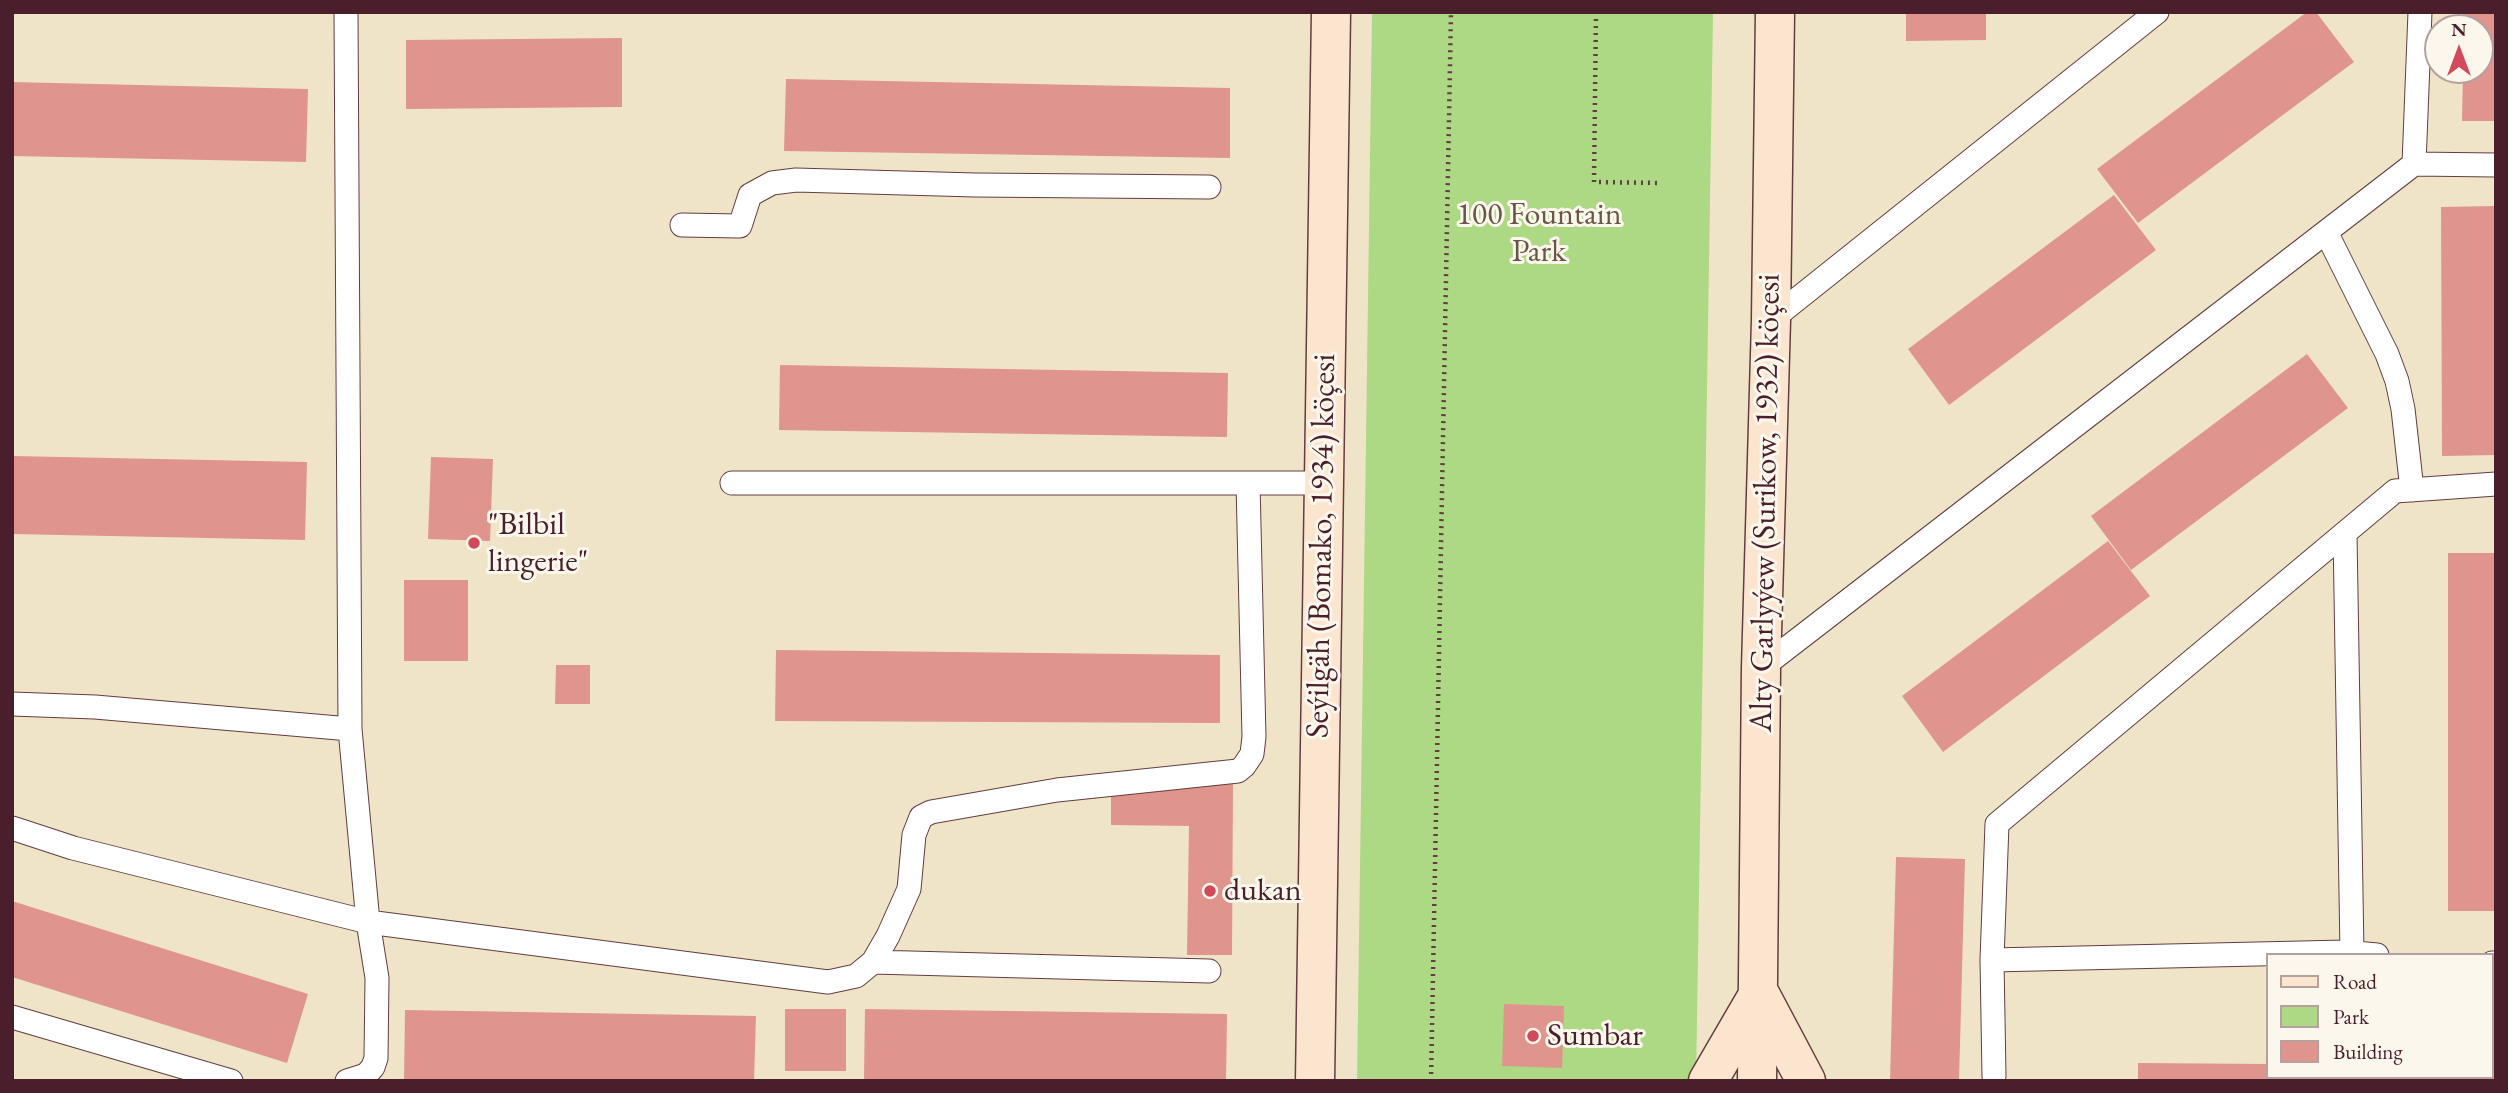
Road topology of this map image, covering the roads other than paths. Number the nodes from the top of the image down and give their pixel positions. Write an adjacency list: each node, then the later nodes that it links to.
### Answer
1 (346, 12): 20 (lane)
2 (1331, 12): 14 (street, Seýilgäh (Bomako, 1934) köçesi)
3 (1775, 12): 11 (street, Alty Garlyýew (Surikow, 1932) köçesi)
4 (2157, 12): 11 (lane)
5 (2420, 12): 6 (lane)
6 (2414, 164): 7 (lane); 10 (lane)
7 (2496, 165)
8 (1209, 187): 9 (lane)
9 (682, 225)
10 (2326, 232): 16 (lane); 18 (lane)
11 (1771, 320): 18 (street, Alty Garlyýew (Surikow, 1932) köçesi)
12 (732, 483): 13 (lane)
13 (1248, 483): 14 (lane); 26 (lane)
14 (1322, 483): 33 (street, Seýilgäh (Bomako, 1934) köçesi)
15 (2496, 484): 16 (lane)
16 (2412, 490): 17 (lane)
17 (2346, 534): 23 (lane); 25 (lane)
18 (1761, 668): 28 (street, Alty Garlyýew (Surikow, 1932) köçesi)
19 (12, 704): 20 (lane)
20 (350, 729): 22 (lane)
21 (12, 828): 22 (lane)
22 (368, 922): 26 (lane); 32 (lane)
23 (2352, 953)
24 (2266, 955): 25 (lane)
25 (1992, 960): 30 (lane)
26 (873, 962): 27 (lane)
27 (1209, 971)
28 (1759, 993): 34 (street); 35 (street, Alty Garlyýew (Surikow, 1932) köçesi); 36 (street, Alty Garlyýew (Surikow, 1932) köçesi)
29 (12, 1017): 31 (lane)
30 (1994, 1076)
31 (231, 1081)
32 (347, 1081)
33 (1315, 1081)
34 (1708, 1081)
35 (1757, 1081)
36 (1806, 1081)

